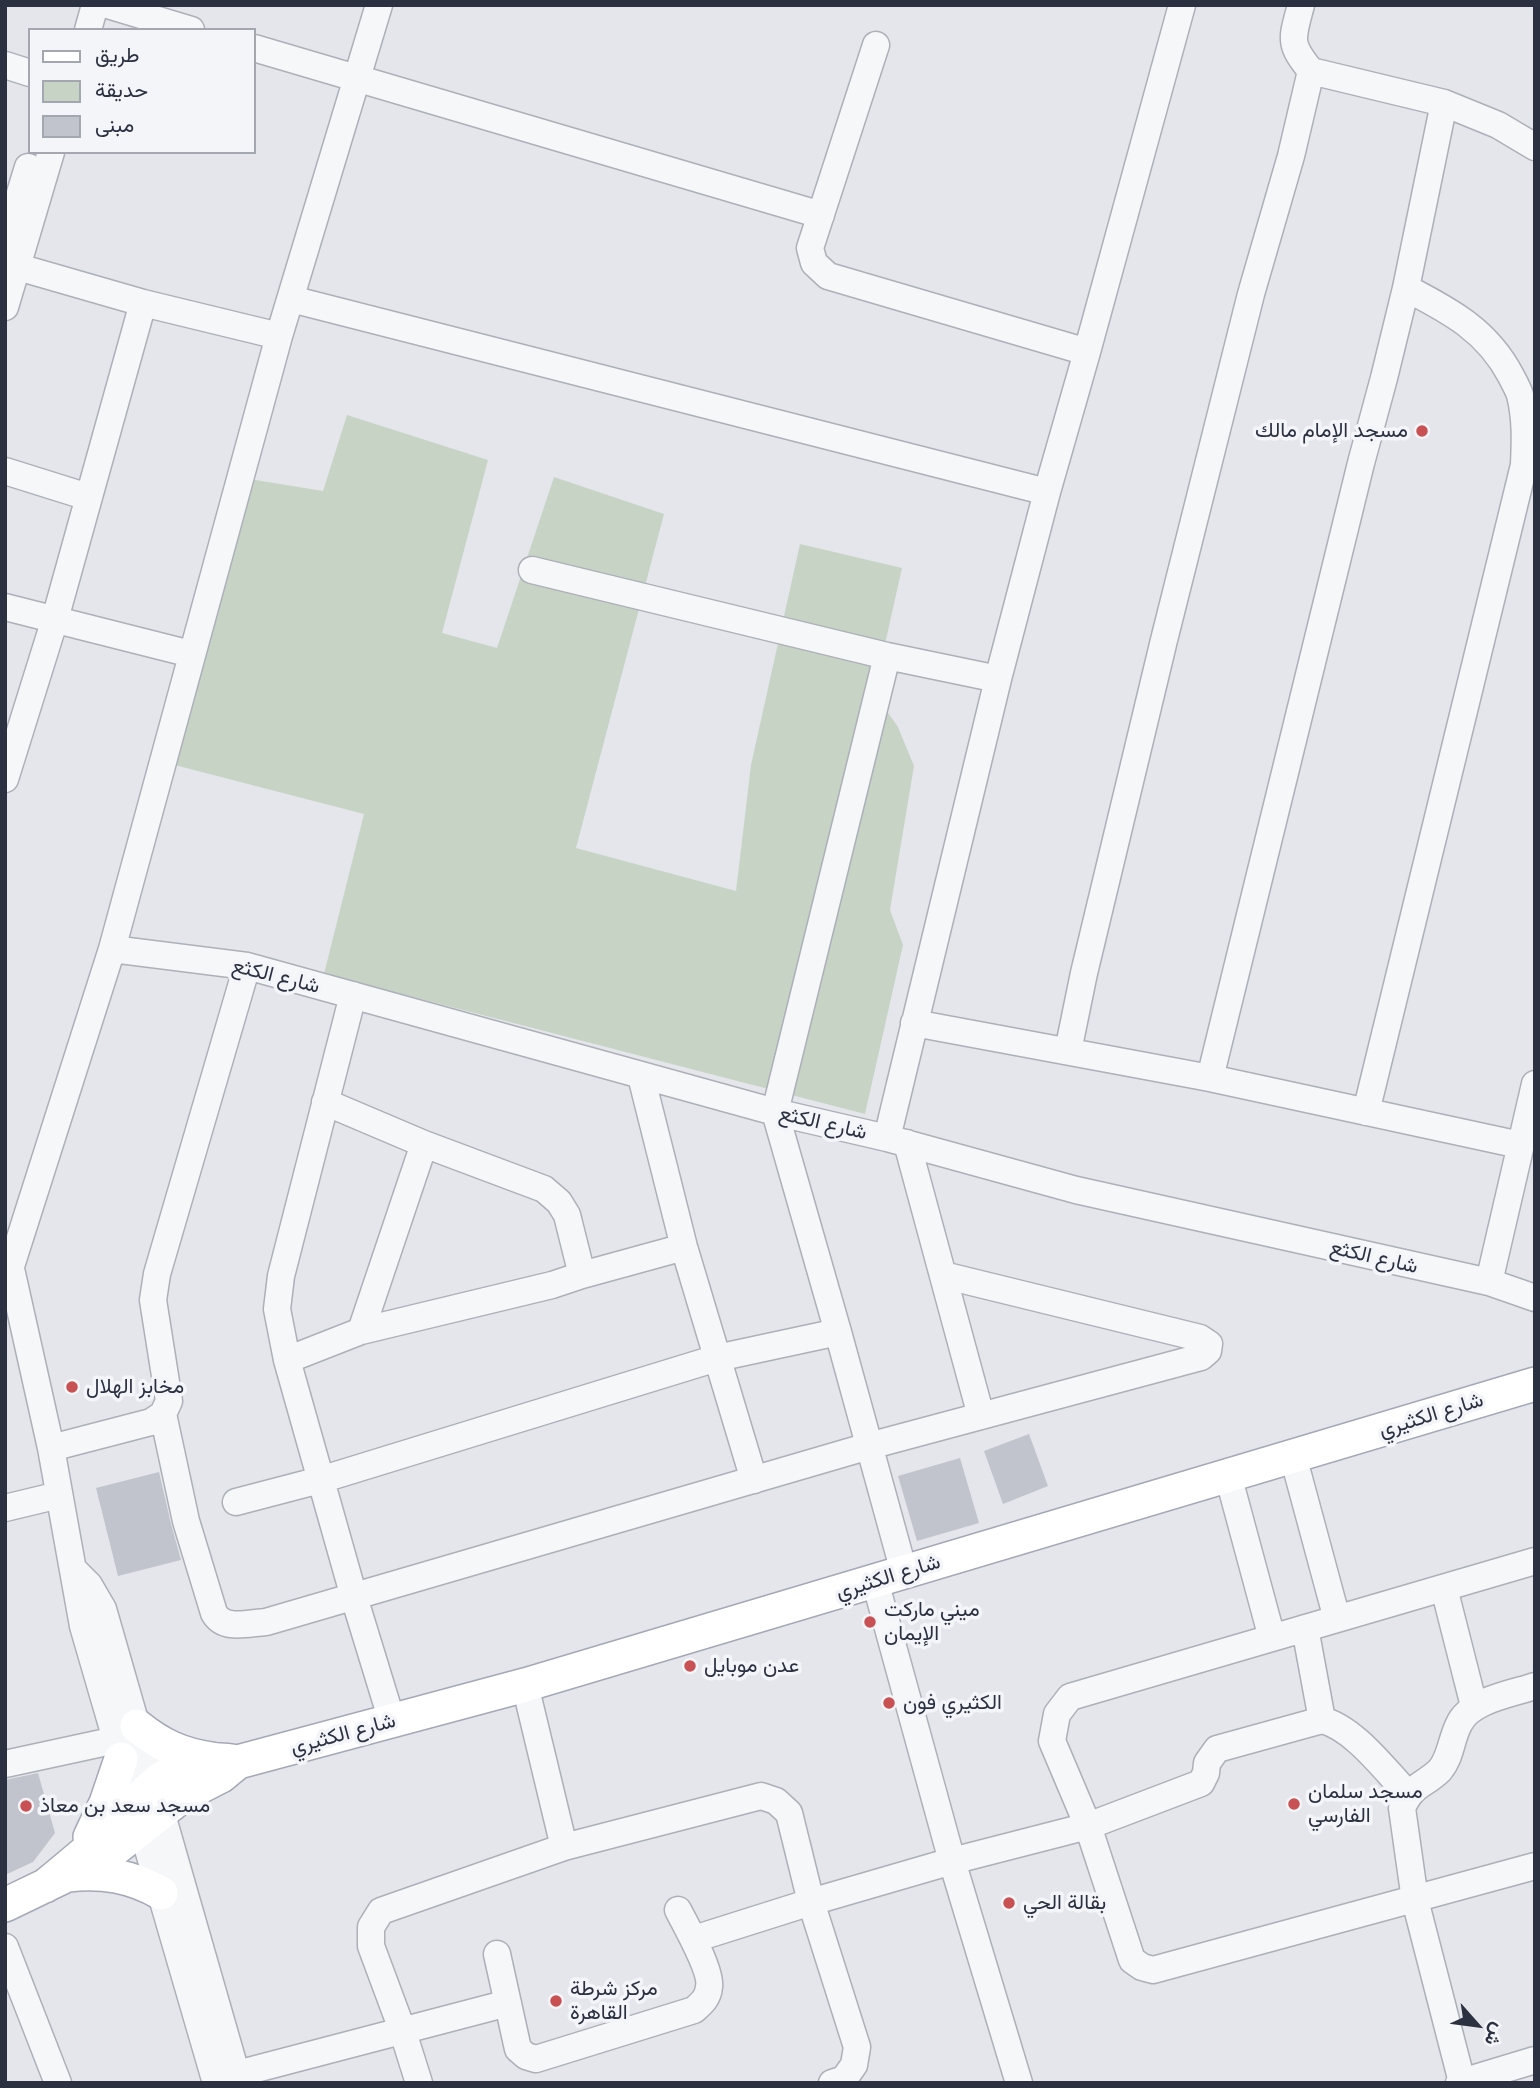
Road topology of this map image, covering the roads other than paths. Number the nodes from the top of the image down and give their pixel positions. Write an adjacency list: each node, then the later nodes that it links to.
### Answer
1 (77, 5): 7 (street)
2 (95, 5): 8 (street)
3 (108, 5): 9 (street)
4 (379, 5): 15 (street)
5 (1182, 5): 28 (street)
6 (1301, 5): 13 (street)
7 (71, 28)
8 (89, 28)
9 (184, 28)
10 (876, 45): 20 (street)
11 (256, 49): 15 (street)
12 (5, 65): 14 (street)
13 (1311, 71): 16 (street); 44 (street)
14 (28, 72)
15 (357, 78): 20 (street); 24 (street)
16 (1444, 103): 17 (street); 23 (street)
17 (1535, 147)
18 (32, 154): 21 (street)
19 (50, 154): 22 (street)
20 (821, 215): 28 (street)
21 (5, 242)
22 (18, 267): 25 (street); 26 (street)
23 (1406, 288): 46 (street); 50 (street)
24 (291, 299): 27 (street); 30 (street)
25 (143, 303): 27 (street); 31 (street)
26 (5, 307)
27 (279, 337): 35 (street)
28 (1087, 352): 30 (street)
29 (5, 471): 31 (street)
30 (1047, 492): 37 (street)
31 (88, 496): 34 (street)
32 (532, 570): 36 (street)
33 (5, 607): 34 (street)
34 (55, 619): 35 (street); 38 (street)
35 (191, 654): 40 (street)
36 (887, 656): 37 (street); 49 (street)
37 (998, 679): 43 (street)
38 (10, 752): 39 (street)
39 (5, 779)
40 (112, 949): 41 (street, شارع الكثع); 55 (street)
41 (247, 966): 42 (street, شارع الكثع); 65 (street)
42 (353, 995): 45 (street, شارع الكثع); 48 (street)
43 (915, 1023): 44 (street); 51 (street)
44 (1068, 1051): 46 (street)
45 (641, 1076): 49 (street, شارع الكثع); 54 (street)
46 (1210, 1078): 50 (street)
47 (1535, 1084): 53 (street)
48 (326, 1102): 52 (street); 63 (street)
49 (775, 1112): 51 (street, شارع الكثع); 61 (street)
50 (1366, 1112): 53 (street)
51 (897, 1140): 57 (street); 58 (street, شارع الكثع)
52 (424, 1144): 56 (street); 60 (street)
53 (1520, 1145): 58 (street)
54 (684, 1247): 56 (street); 62 (street)
55 (8, 1254): 68 (street)
56 (582, 1275): 60 (street)
57 (943, 1275): 66 (street); 66 (street)
58 (1489, 1282): 59 (street, شارع الكثع)
59 (1535, 1298)
60 (361, 1331): 63 (street)
61 (838, 1332): 62 (street); 67 (street)
62 (717, 1358): 71 (street); 72 (street)
63 (287, 1360): 71 (street)
64 (1535, 1384): 69 (main road, شارع الكثيري)
65 (163, 1414): 68 (street); 79 (street)
66 (981, 1416): 67 (street)
67 (869, 1446): 72 (street); 77 (street)
68 (51, 1448): 73 (street)
69 (1293, 1456): 70 (main road, شارع الكثيري); 80 (street)
70 (1228, 1475): 77 (main road, شارع الكثيري); 82 (street)
71 (320, 1480): 74 (street); 79 (street)
72 (754, 1480): 79 (street)
73 (59, 1495): 75 (street); 88 (street)
74 (236, 1502)
75 (5, 1508)
76 (1535, 1561): 78 (street)
77 (890, 1576): 83 (main road, شارع الكثيري); 95 (street)
78 (1444, 1588): 80 (street); 85 (street)
79 (354, 1597): 87 (street)
80 (1337, 1619): 81 (street)
81 (1305, 1628): 82 (street); 86 (street)
82 (1272, 1638): 93 (street)
83 (525, 1685): 87 (main road, شارع الكثيري); 94 (street)
84 (1535, 1686): 85 (street)
85 (1474, 1706): 91 (street)
86 (1322, 1720): 91 (street); 93 (street)
87 (392, 1721): 89 (main road, شارع الكثيري)
88 (125, 1742): 89 (main road); 90 (street); 92 (street); 92 (street); 97 (main road)
89 (225, 1760): 92 (main road, شارع الكثيري)
90 (5, 1764)
91 (1408, 1794): 99 (street)
92 (148, 1806): 97 (main road, شارع الكثيري); 98 (street); 109 (street)
93 (1088, 1826): 95 (street); 99 (street)
94 (564, 1847): 100 (street); 107 (street)
95 (952, 1861): 100 (street); 114 (street)
96 (1535, 1866): 99 (street)
97 (65, 1872): 98 (main road); 101 (main road, شارع الكثيري)
98 (161, 1893): 109 (street)
99 (1415, 1900): 110 (street)
100 (811, 1902): 103 (street); 113 (street)
101 (5, 1905)
102 (678, 1910): 103 (street)
103 (694, 1939): 106 (street)
104 (5, 1947): 111 (street)
105 (497, 1954): 106 (street)
106 (508, 2003): 107 (street)
107 (403, 2032): 109 (street); 112 (street)
108 (1535, 2060): 110 (street)
109 (230, 2080)
110 (1460, 2082)
111 (58, 2083)
112 (419, 2083)
113 (832, 2083)
114 (1018, 2083)

